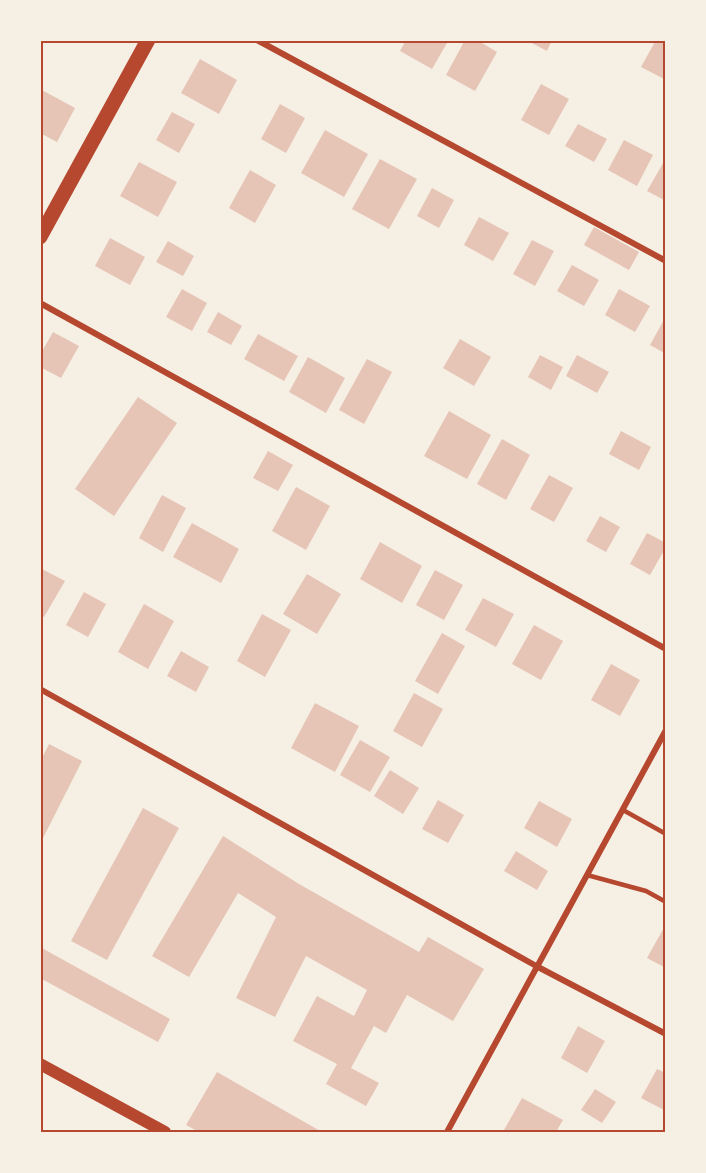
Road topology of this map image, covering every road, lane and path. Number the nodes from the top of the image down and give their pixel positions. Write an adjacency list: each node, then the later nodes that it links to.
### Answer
1 (148, 40): 3 (main road)
2 (257, 40): 4 (street)
3 (40, 237)
4 (666, 261)
5 (40, 303): 6 (street)
6 (666, 649)
7 (40, 689): 13 (street)
8 (666, 730): 9 (street)
9 (622, 810): 10 (lane); 11 (street)
10 (666, 834)
11 (587, 875): 12 (lane); 13 (street)
12 (666, 902)
13 (538, 967): 14 (street); 17 (street)
14 (666, 1034)
15 (40, 1064): 16 (main road)
16 (165, 1132)
17 (447, 1132)

